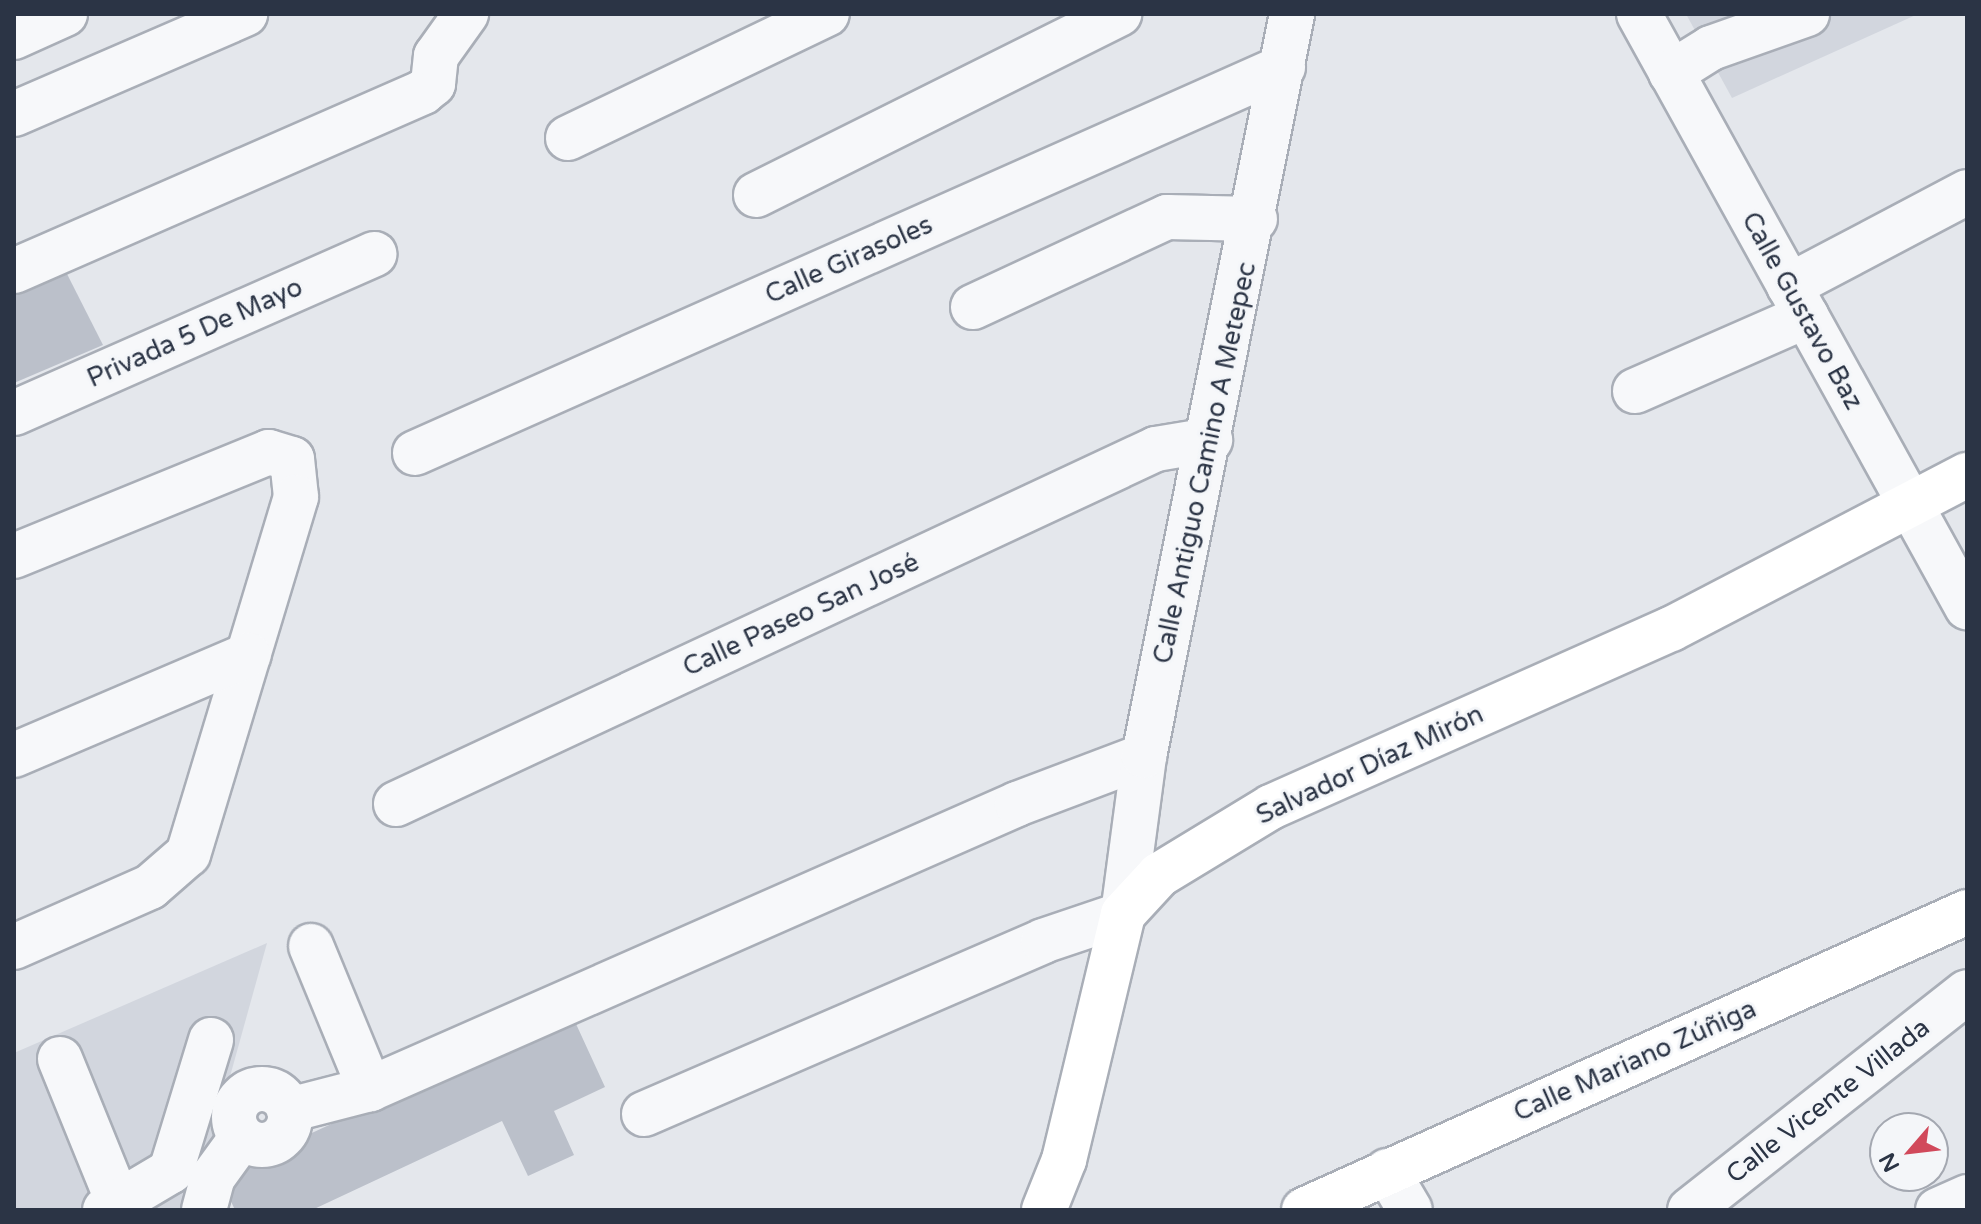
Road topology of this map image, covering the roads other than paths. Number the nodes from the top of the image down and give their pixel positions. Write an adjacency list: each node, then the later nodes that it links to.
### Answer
1 (65, 14): 10 (street)
2 (245, 14): 9 (street)
3 (466, 14): 19 (street)
4 (827, 14): 14 (street)
5 (1119, 14): 16 (street)
6 (1292, 14): 11 (street, Calle Antiguo Camino A Metepec)
7 (1639, 14): 12 (street, Calle Gustavo Baz)
8 (1800, 15): 12 (street)
9 (161, 33): 13 (street)
10 (14, 37)
11 (1283, 67): 17 (street, Calle Antiguo Camino A Metepec); 25 (street, Calle Girasoles)
12 (1671, 73): 20 (street, Calle Gustavo Baz)
13 (14, 114)
14 (568, 138)
15 (1967, 192): 20 (street)
16 (756, 195)
17 (1255, 219): 21 (street); 24 (street, Calle Antiguo Camino A Metepec)
18 (375, 254): 23 (street, Privada 5 De Mayo)
19 (14, 271)
20 (1798, 301): 22 (street); 27 (street, Calle Gustavo Baz)
21 (973, 307)
22 (1635, 391)
23 (14, 413)
24 (1210, 440): 32 (street, Calle Antiguo Camino A Metepec); 33 (street, Calle Paseo San José)
25 (415, 453)
26 (1967, 475): 27 (main road, Salvador Díaz Mirón)
27 (1909, 505): 29 (street, Calle Gustavo Baz); 35 (main road, Salvador Díaz Mirón)
28 (14, 556): 30 (street)
29 (1967, 607)
30 (249, 655): 31 (street); 37 (street)
31 (14, 755)
32 (1144, 756): 35 (street, Calle Antiguo Camino A Metepec); 41 (street)
33 (396, 804)
34 (1967, 912): 44 (main road, Calle Mariano Zúñiga)
35 (1123, 914): 42 (street); 43 (main road, Salvador Díaz Mirón)
36 (311, 946): 41 (street)
37 (14, 947)
38 (1967, 992): 53 (street, Calle Vicente Villada)
39 (211, 1040): 46 (street)
40 (60, 1059): 46 (street)
41 (370, 1089): 47 (street)
42 (644, 1114)
43 (1064, 1160): 48 (main road, Salvador Díaz Mirón); 49 (main road)
44 (1387, 1171): 50 (main road); 51 (main road, Calle Mariano Zúñiga); 52 (street)
45 (1967, 1197): 54 (street)
46 (112, 1207)
47 (204, 1210)
48 (1044, 1210)
49 (1079, 1210)
50 (1267, 1210)
51 (1304, 1210)
52 (1410, 1210)
53 (1690, 1210)
54 (1938, 1210)

